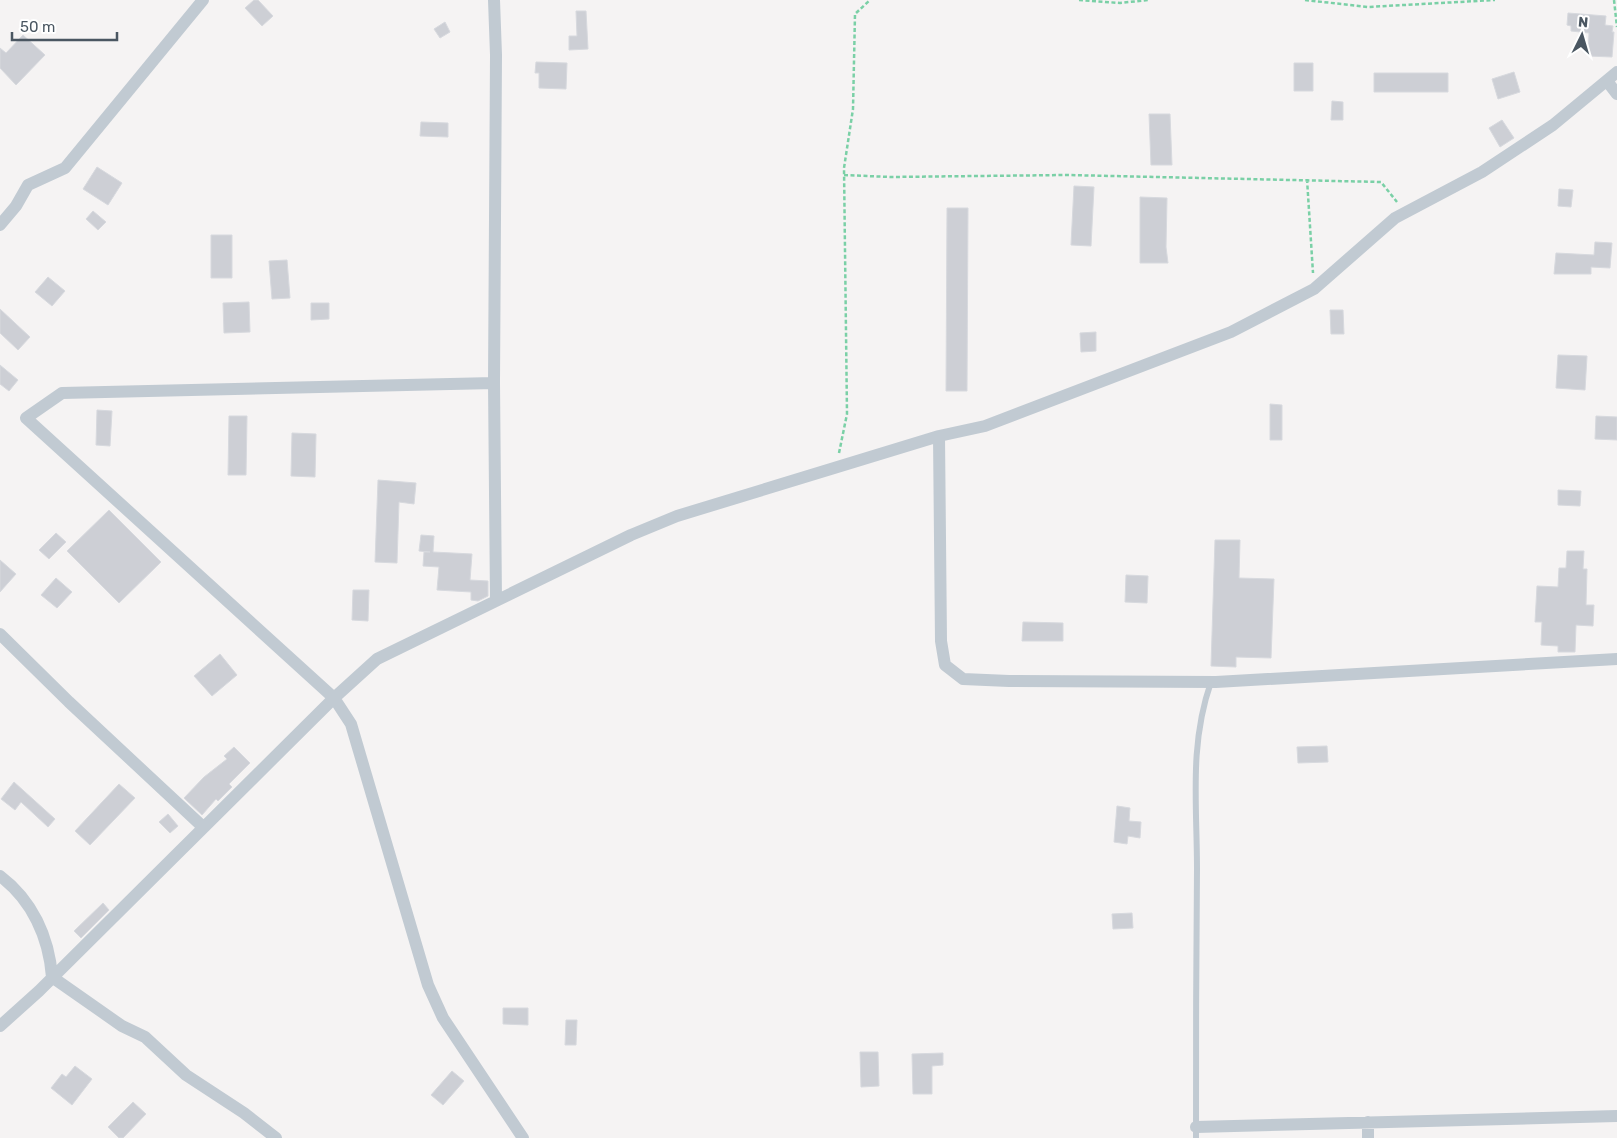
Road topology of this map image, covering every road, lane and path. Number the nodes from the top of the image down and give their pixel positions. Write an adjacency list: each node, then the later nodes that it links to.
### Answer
1 (203, 0): 17 (street)
2 (494, 0): 19 (street)
3 (870, 0): 14 (path)
4 (1078, 0): 5 (path)
5 (1148, 0)
6 (1305, 0): 7 (path)
7 (1495, 0)
8 (1609, 0): 9 (path)
9 (1614, 0): 10 (path)
10 (1617, 27)
11 (1617, 72): 12 (street)
12 (1607, 82): 13 (street); 16 (street)
13 (1617, 94)
14 (844, 175): 15 (path); 21 (path)
15 (1307, 179): 16 (path); 18 (path)
16 (1405, 212): 18 (street)
17 (0, 225)
18 (1314, 289): 20 (street)
19 (494, 383): 22 (street); 26 (street)
20 (939, 436): 21 (street); 25 (street)
21 (836, 467): 22 (street)
22 (496, 601): 26 (street)
23 (0, 634): 27 (street)
24 (1617, 660): 25 (street)
25 (1211, 682): 33 (lane)
26 (334, 698): 27 (street); 35 (street)
27 (202, 826): 29 (street)
28 (0, 876): 29 (street)
29 (52, 977): 30 (street); 34 (street)
30 (0, 1026)
31 (1617, 1116): 32 (street)
32 (1368, 1122): 33 (street); 36 (street)
33 (1196, 1133)
34 (276, 1138)
35 (523, 1138)
36 (1368, 1138)

